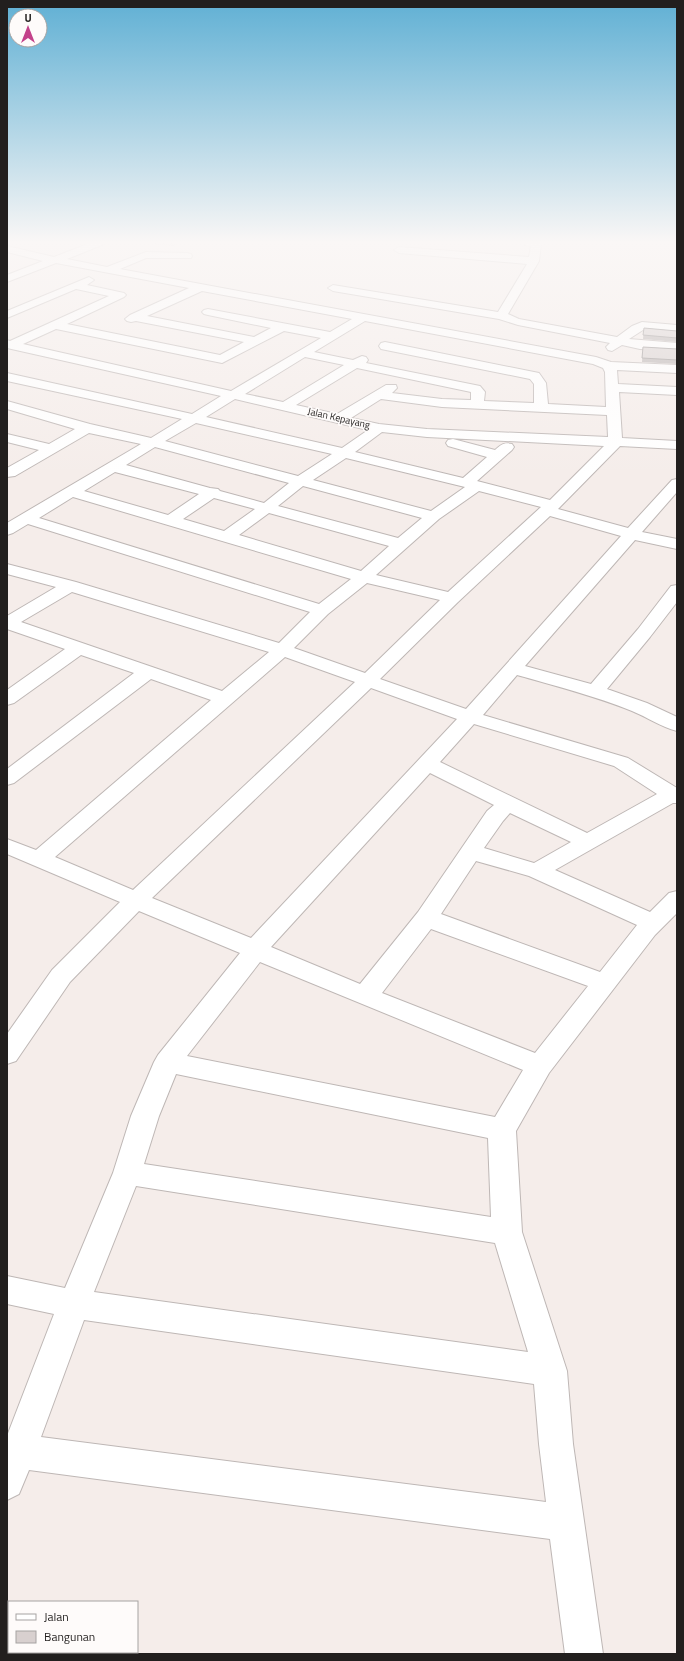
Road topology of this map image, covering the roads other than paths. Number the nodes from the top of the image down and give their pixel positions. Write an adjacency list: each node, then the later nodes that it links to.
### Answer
1 (65, 321): 10 (street)
2 (127, 321): 15 (street)
3 (151, 321): 11 (street)
4 (190, 321): 11 (street)
5 (250, 321): 12 (street)
6 (358, 321): 16 (street)
7 (375, 321): 13 (street)
8 (514, 321): 9 (street)
9 (518, 322): 18 (street); 19 (street)
10 (55, 325): 15 (street); 20 (street)
11 (178, 326): 17 (street)
12 (282, 327): 16 (street); 17 (street)
13 (415, 328): 18 (street); 21 (street)
14 (677, 329): 19 (street)
15 (97, 334): 25 (street)
16 (331, 336): 23 (street)
17 (255, 341): 25 (street)
18 (492, 341): 26 (street)
19 (619, 342): 22 (street); 26 (street)
20 (9, 345): 24 (street, Jalan Kepayang)
21 (384, 346): 27 (street); 42 (street)
22 (677, 347)
23 (302, 353): 27 (street); 37 (street)
24 (72, 359): 32 (street); 33 (street, Jalan Kepayang)
25 (222, 359): 33 (street)
26 (596, 361): 28 (street)
27 (355, 364): 30 (street); 41 (street)
28 (608, 366): 29 (street); 34 (street)
29 (677, 369)
30 (410, 375): 38 (street); 39 (street)
31 (7, 377): 32 (street)
32 (29, 382): 35 (street); 44 (street)
33 (179, 383): 37 (street, Jalan Kepayang)
34 (612, 388): 36 (street); 43 (street)
35 (13, 390)
36 (677, 391)
37 (234, 394): 41 (street, Jalan Kepayang); 44 (street)
38 (379, 395): 39 (street); 45 (street)
39 (477, 404): 42 (street)
40 (7, 405): 46 (street)
41 (286, 406): 45 (street, Jalan Kepayang)
42 (541, 407): 43 (street)
43 (613, 411): 52 (street)
44 (196, 418): 51 (street); 55 (street)
45 (341, 418): 47 (street, Jalan Kepayang)
46 (87, 428): 51 (street); 54 (street)
47 (379, 428): 48 (street, Jalan Kepayang); 55 (street)
48 (427, 433): 49 (street, Jalan Kepayang); 56 (street)
49 (520, 437): 52 (street, Jalan Kepayang); 56 (street)
50 (7, 438): 54 (street)
51 (155, 443): 57 (street); 59 (street)
52 (615, 443): 53 (street, Jalan Kepayang); 67 (street)
53 (677, 445)
54 (52, 449): 58 (street)
55 (344, 452): 59 (street); 61 (street)
56 (498, 455): 61 (street)
57 (115, 467): 62 (street); 63 (street)
58 (8, 473)
59 (301, 481): 66 (street); 68 (street)
60 (677, 483): 64 (street)
61 (472, 484): 67 (street); 68 (street)
62 (72, 492): 69 (street); 70 (street)
63 (213, 492): 66 (street); 70 (street)
64 (660, 501): 65 (street); 72 (street)
65 (677, 505)
66 (268, 507): 73 (street); 74 (street)
67 (549, 508): 72 (street); 80 (street)
68 (433, 516): 74 (street)
69 (27, 519): 71 (street); 81 (street)
70 (170, 521): 73 (street)
71 (7, 530)
72 (631, 534): 75 (street); 85 (street)
73 (226, 537): 77 (street)
74 (400, 544): 77 (street)
75 (677, 544)
76 (7, 569): 78 (street)
77 (364, 576): 80 (street); 81 (street)
78 (70, 586): 82 (street); 84 (street)
79 (677, 590): 88 (street)
80 (452, 598): 87 (street)
81 (322, 610): 84 (street)
82 (7, 623): 83 (street)
83 (80, 648): 86 (street); 90 (street)
84 (282, 650): 87 (street); 89 (street)
85 (513, 668): 88 (street); 91 (street)
86 (148, 672): 89 (street); 94 (street)
87 (366, 681): 91 (street); 103 (street)
88 (595, 691): 92 (street)
89 (225, 698): 100 (street)
90 (7, 699)
91 (470, 717): 93 (street); 95 (street)
92 (677, 725)
93 (426, 763): 96 (street); 106 (street)
94 (7, 779)
95 (675, 796): 97 (street)
96 (508, 804): 97 (street); 99 (street)
97 (588, 842): 101 (street)
98 (7, 846): 100 (street)
99 (471, 852): 101 (street); 104 (street)
100 (39, 859): 103 (street)
101 (537, 871): 105 (street)
102 (677, 899): 105 (street)
103 (136, 900): 106 (street); 109 (street)
104 (426, 918): 107 (street); 108 (street)
105 (653, 923): 107 (street)
106 (255, 949): 108 (street); 110 (street)
107 (605, 983): 111 (street)
108 (365, 996): 111 (street)
109 (7, 1054)
110 (167, 1062): 112 (street); 113 (street)
111 (540, 1066): 112 (street)
112 (502, 1130): 114 (street)
113 (127, 1173): 114 (street); 116 (street)
114 (507, 1232): 117 (street)
115 (7, 1290): 116 (street)
116 (74, 1304): 117 (street); 118 (street)
117 (550, 1371): 119 (street)
118 (13, 1466): 119 (street)
119 (566, 1523): 120 (street)
120 (584, 1654)

